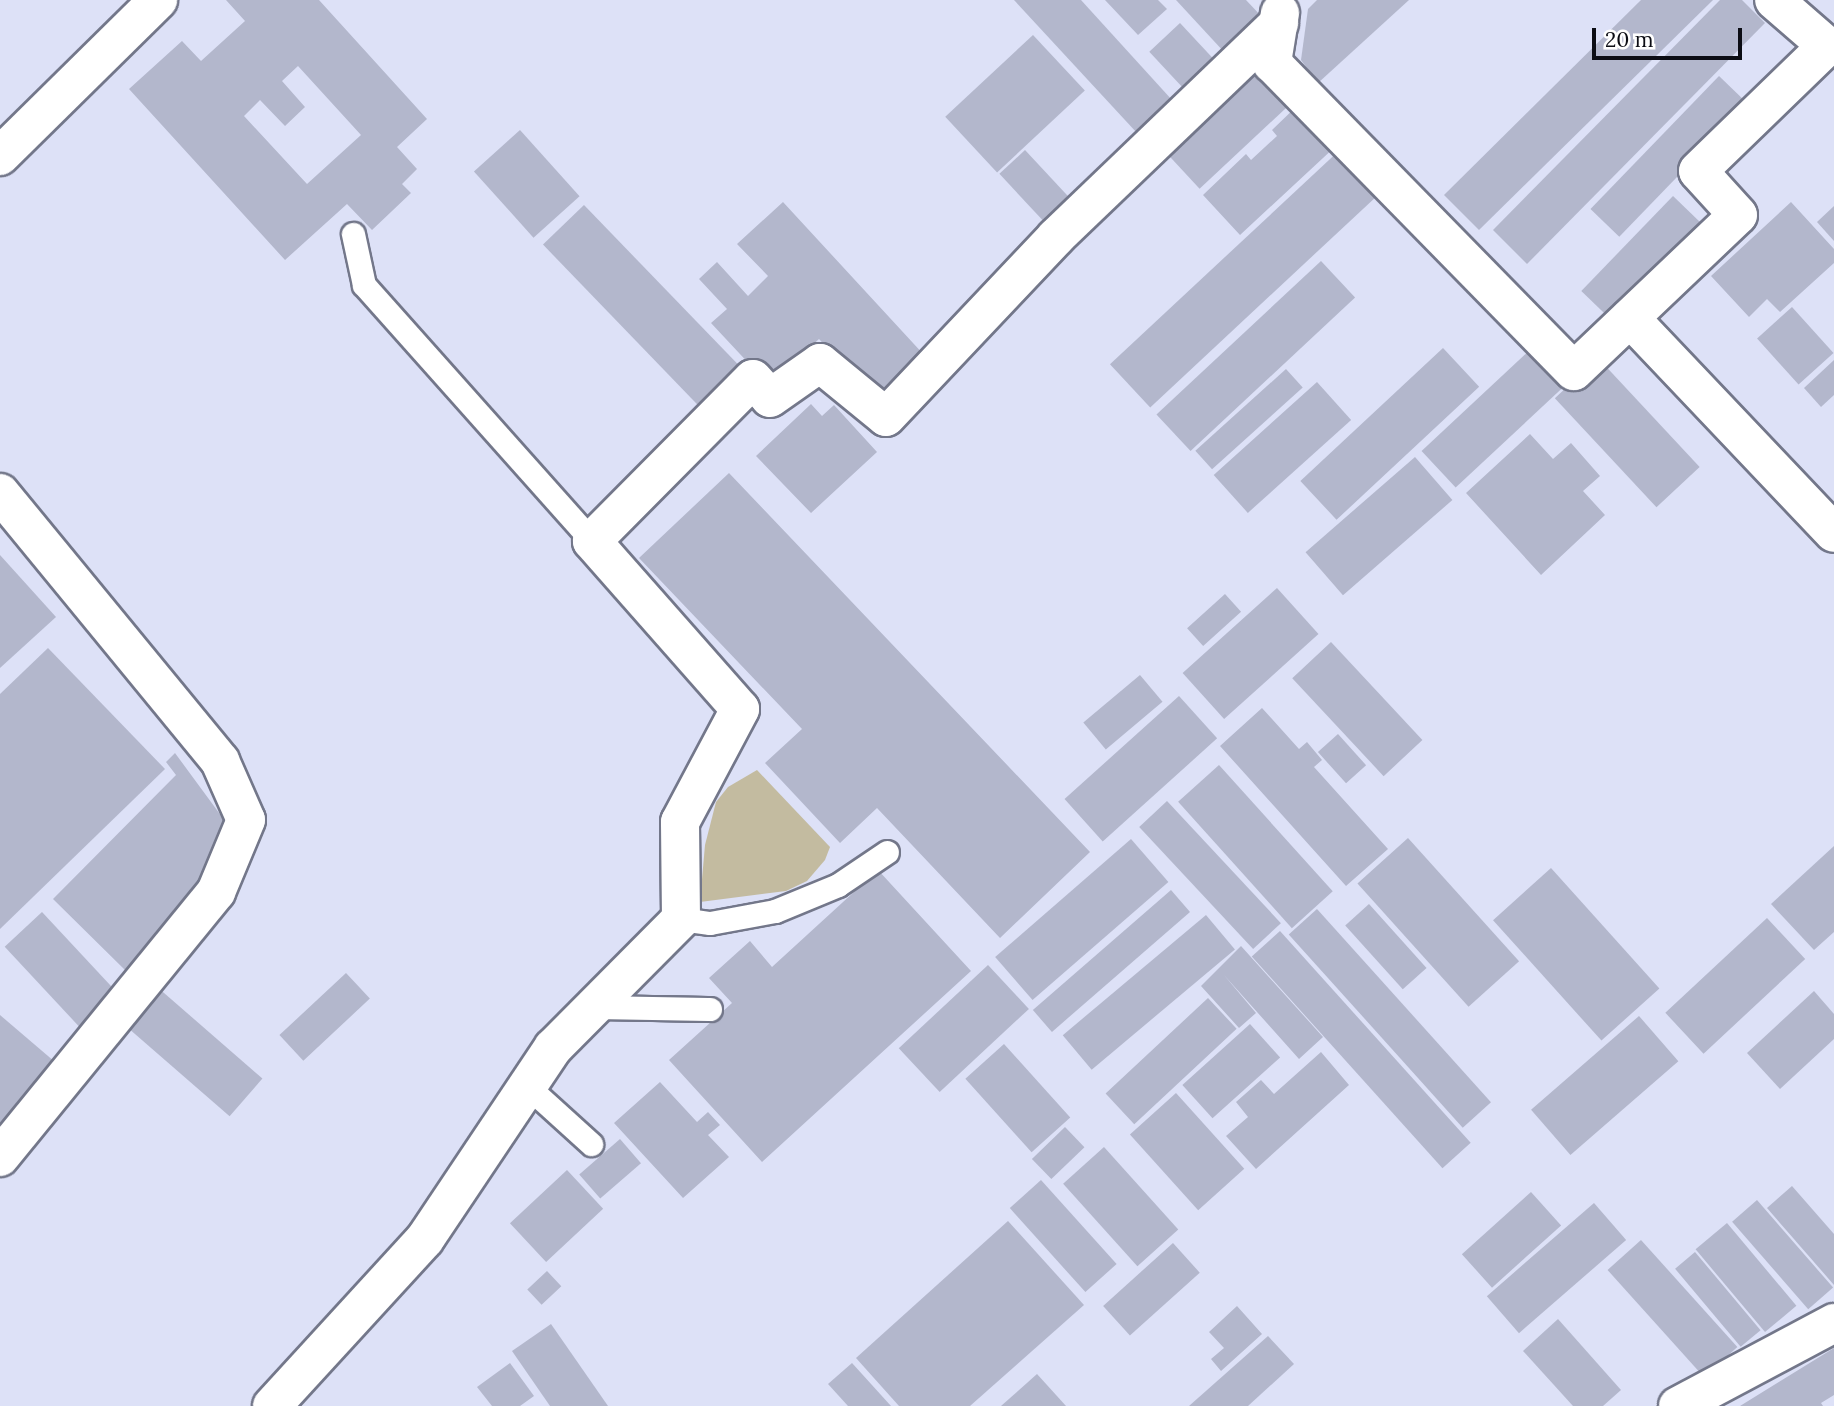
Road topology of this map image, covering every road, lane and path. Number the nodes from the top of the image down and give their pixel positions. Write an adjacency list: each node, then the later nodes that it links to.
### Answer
1 (158, 0): 4 (street)
2 (1774, 0): 6 (street)
3 (1274, 11): 6 (street); 9 (street)
4 (0, 156)
5 (353, 234): 9 (lane)
6 (1630, 318): 8 (street)
7 (0, 492): 16 (street)
8 (1834, 533)
9 (592, 541): 11 (street)
10 (887, 852): 11 (lane)
11 (681, 919): 12 (street)
12 (594, 1007): 13 (lane); 14 (street)
13 (710, 1009)
14 (526, 1085): 15 (lane); 18 (street)
15 (591, 1144)
16 (0, 1157)
17 (1834, 1323): 19 (street)
18 (272, 1406)
19 (1678, 1406)

